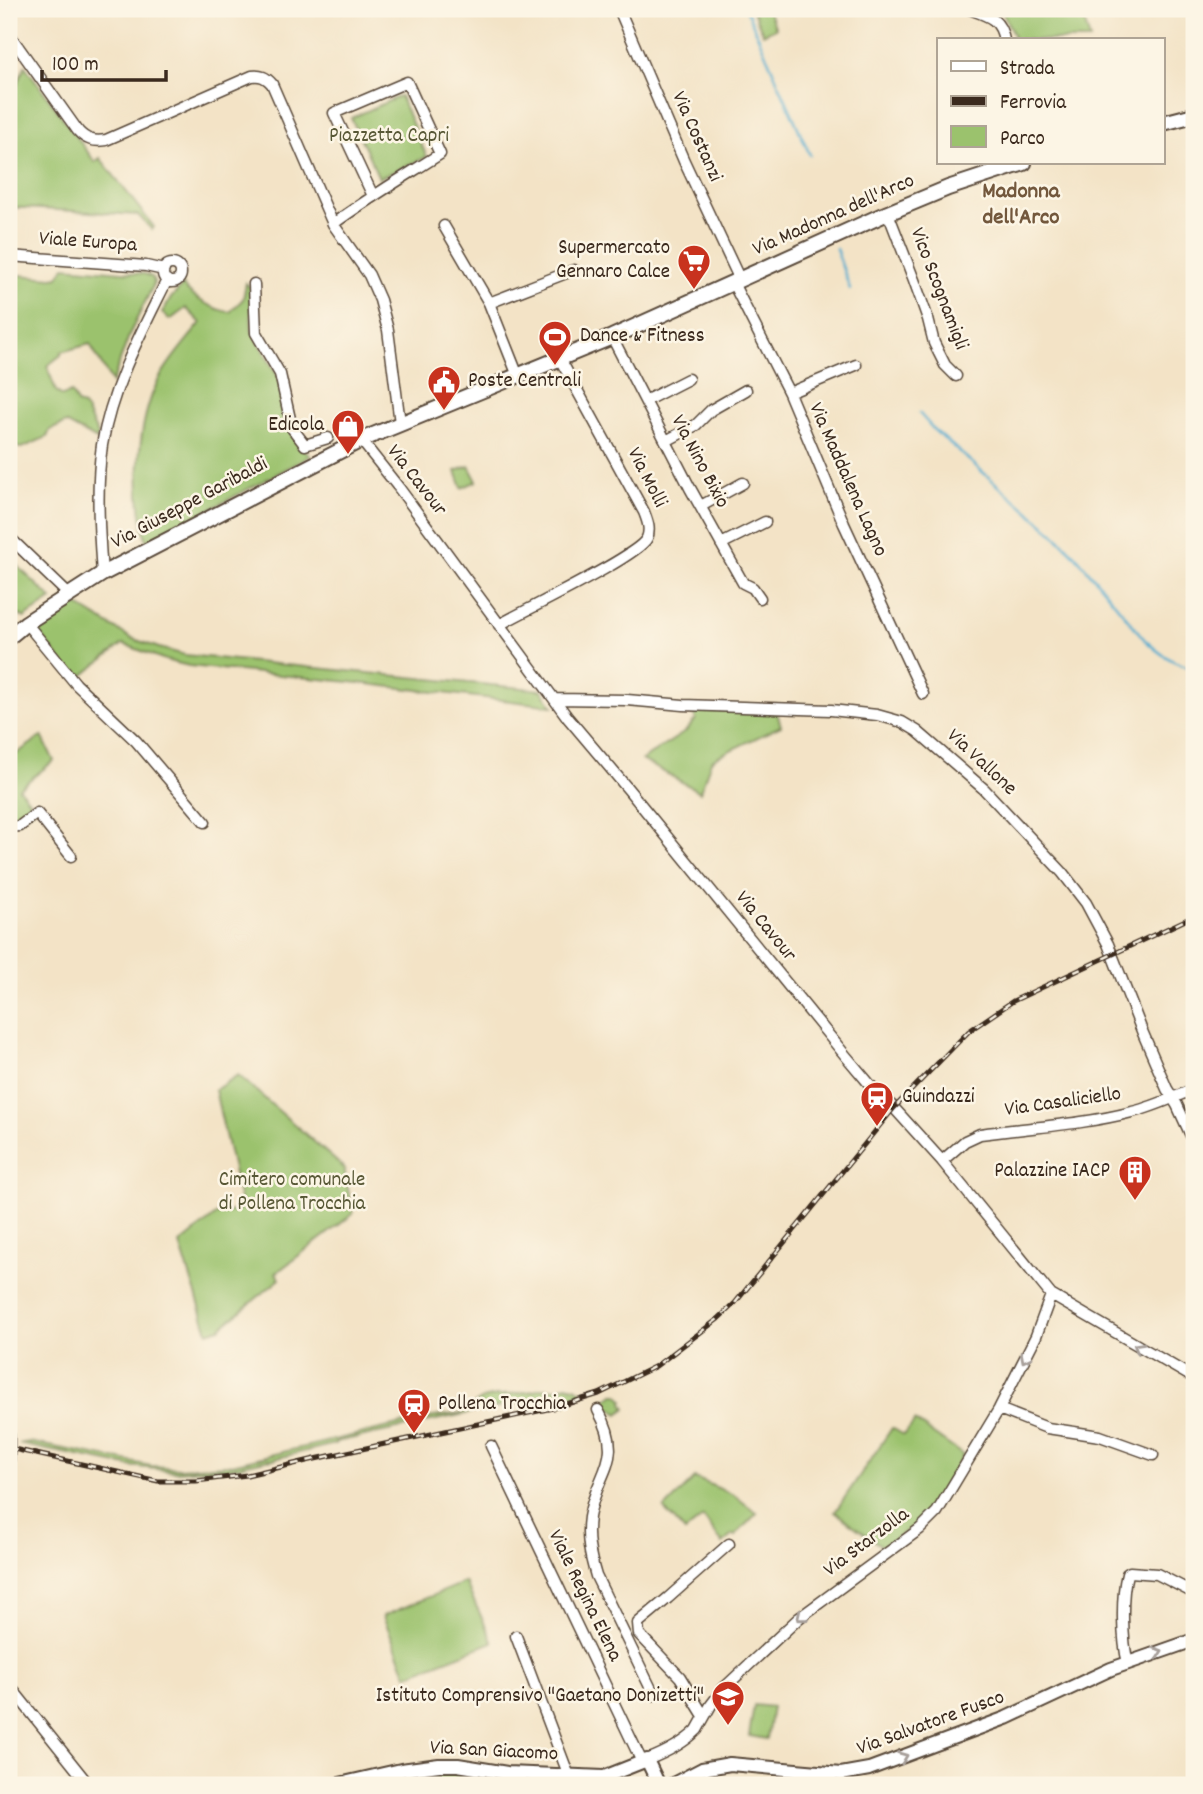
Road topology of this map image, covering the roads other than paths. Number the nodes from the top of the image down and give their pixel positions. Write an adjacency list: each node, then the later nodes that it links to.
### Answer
1 (619, 9): 16 (street, Via Costanzi)
2 (969, 9): 4 (street)
3 (9, 34): 10 (street)
4 (1004, 38)
5 (1194, 116): 6 (main road)
6 (1164, 123)
7 (1021, 164): 9 (main road, Via Madonna dell'Arco)
8 (373, 196): 8 (street); 10 (street)
9 (888, 213): 16 (main road, Via Madonna dell'Arco); 23 (street, Vico Scognamigli)
10 (333, 225): 28 (street)
11 (444, 226): 18 (street)
12 (9, 256): 13 (street, Viale Europa)
13 (164, 270): 15 (street); 15 (street)
14 (574, 270): 18 (street)
15 (167, 281): 37 (street)
16 (736, 281): 19 (main road, Via Madonna dell'Arco); 26 (street, Via Maddalena Lagno)
17 (254, 284): 29 (street)
18 (489, 303): 22 (street)
19 (612, 337): 20 (main road, Via Madonna dell'Arco); 27 (street, Via Nino Bixio)
20 (560, 359): 22 (main road, Via Giuseppe Garibaldi); 41 (street, Via Molli)
21 (856, 365): 26 (street)
22 (518, 376): 28 (main road, Via Giuseppe Garibaldi)
23 (956, 376)
24 (688, 379): 27 (street)
25 (746, 390): 31 (street)
26 (789, 394): 43 (street, Via Maddalena Lagno)
27 (645, 401): 31 (street, Via Nino Bixio)
28 (400, 423): 30 (main road, Via Giuseppe Garibaldi)
29 (328, 438)
30 (361, 440): 37 (main road, Via Giuseppe Garibaldi); 41 (street, Via Cavour)
31 (666, 440): 33 (street, Via Nino Bixio)
32 (743, 483): 33 (street)
33 (701, 506): 36 (street, Via Nino Bixio)
34 (765, 522): 36 (street)
35 (9, 537): 38 (street)
36 (722, 544): 39 (street, Via Nino Bixio)
37 (102, 574): 38 (main road, Via Giuseppe Garibaldi)
38 (68, 594): 40 (main road, Via Giuseppe Garibaldi)
39 (760, 598)
40 (26, 623): 42 (main road, Via Giuseppe Garibaldi); 45 (street)
41 (499, 625): 44 (street, Via Cavour)
42 (9, 637)
43 (923, 694)
44 (554, 699): 49 (street, Via Vallone); 51 (street, Via Cavour)
45 (205, 822)
46 (9, 827): 47 (street)
47 (71, 856)
48 (1194, 1089): 49 (street, Via Casaliciello)
49 (1174, 1098): 50 (street, Via Vallone); 51 (street, Via Casaliciello)
50 (1194, 1142)
51 (942, 1161): 52 (street, Via Cavour)
52 (1051, 1295): 53 (street, Via Cavour, one-way to 52); 54 (street, Via Starzolla, one-way to 54)
53 (1194, 1378)
54 (999, 1409): 58 (street); 69 (street, Via Starzolla, one-way to 69)
55 (598, 1410): 64 (street)
56 (9, 1435): 59 (street)
57 (491, 1446): 70 (street, Viale Regina Elena)
58 (1153, 1455)
59 (9, 1460)
60 (729, 1544): 62 (street)
61 (1194, 1593): 66 (street)
62 (639, 1634): 64 (street); 69 (street)
63 (516, 1636): 71 (street, Via San Giacomo)
64 (627, 1640): 68 (street)
65 (1194, 1640): 66 (street, Via Salvatore Fusco, one-way to 65)
66 (1128, 1662): 76 (street, Via Salvatore Fusco, one-way to 66)
67 (9, 1685): 72 (street)
68 (654, 1695)
69 (704, 1716): 70 (street, Via Starzolla)
70 (643, 1762): 71 (street, Via San Giacomo); 74 (street); 75 (street)
71 (569, 1776): 73 (street, Via San Giacomo)
72 (89, 1785)
73 (335, 1785)
74 (649, 1785)
75 (659, 1785)
76 (671, 1785)

